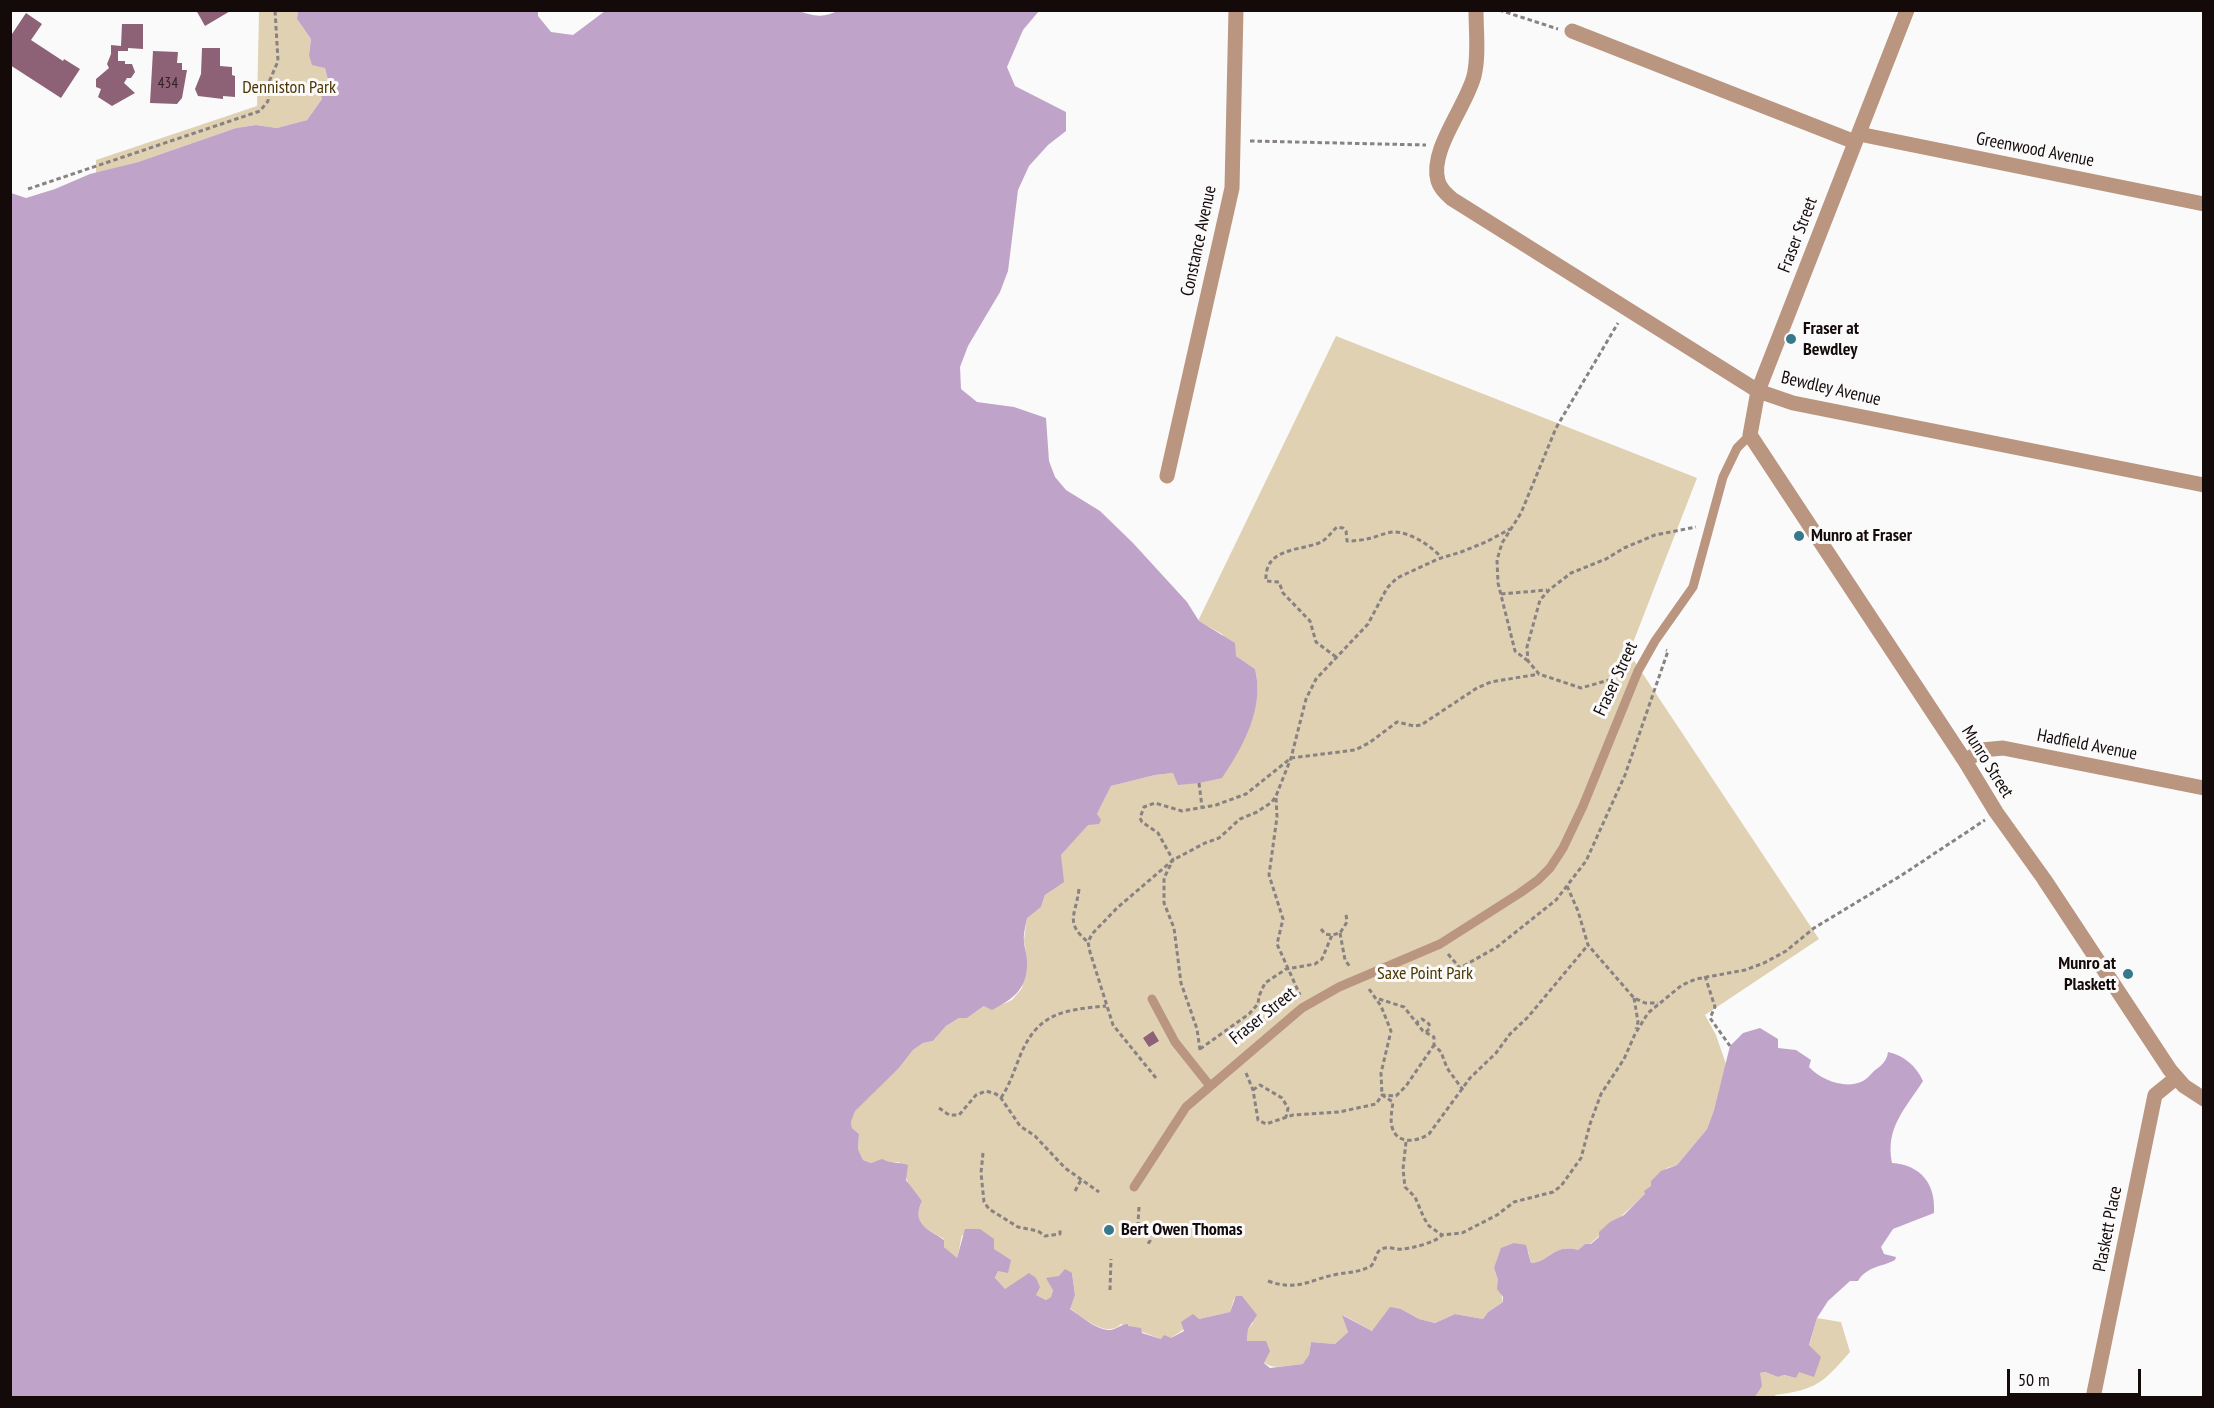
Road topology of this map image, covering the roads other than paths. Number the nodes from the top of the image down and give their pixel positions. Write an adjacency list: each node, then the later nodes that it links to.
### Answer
1 (1236, 10): 9 (street, Constance Avenue)
2 (1476, 10): 7 (street, Bewdley Avenue)
3 (1907, 10): 5 (street, Fraser Street)
4 (1572, 31): 5 (street, Greenwood Avenue)
5 (1857, 138): 6 (street, Greenwood Avenue); 7 (street, Fraser Street)
6 (2204, 204)
7 (1758, 391): 8 (street, Fraser Street); 10 (street, Bewdley Avenue)
8 (1750, 435): 11 (street, Munro Street); 15 (lane, Fraser Street)
9 (1167, 476)
10 (2204, 485)
11 (1965, 760): 12 (street, Hadfield Avenue); 14 (street, Munro Street)
12 (2204, 788)
13 (1152, 999): 15 (lane)
14 (2176, 1078): 16 (street, Munro Street); 18 (street, Plaskett Place)
15 (1210, 1086): 17 (lane, Fraser Street)
16 (2204, 1099)
17 (1134, 1187)
18 (2093, 1398)

